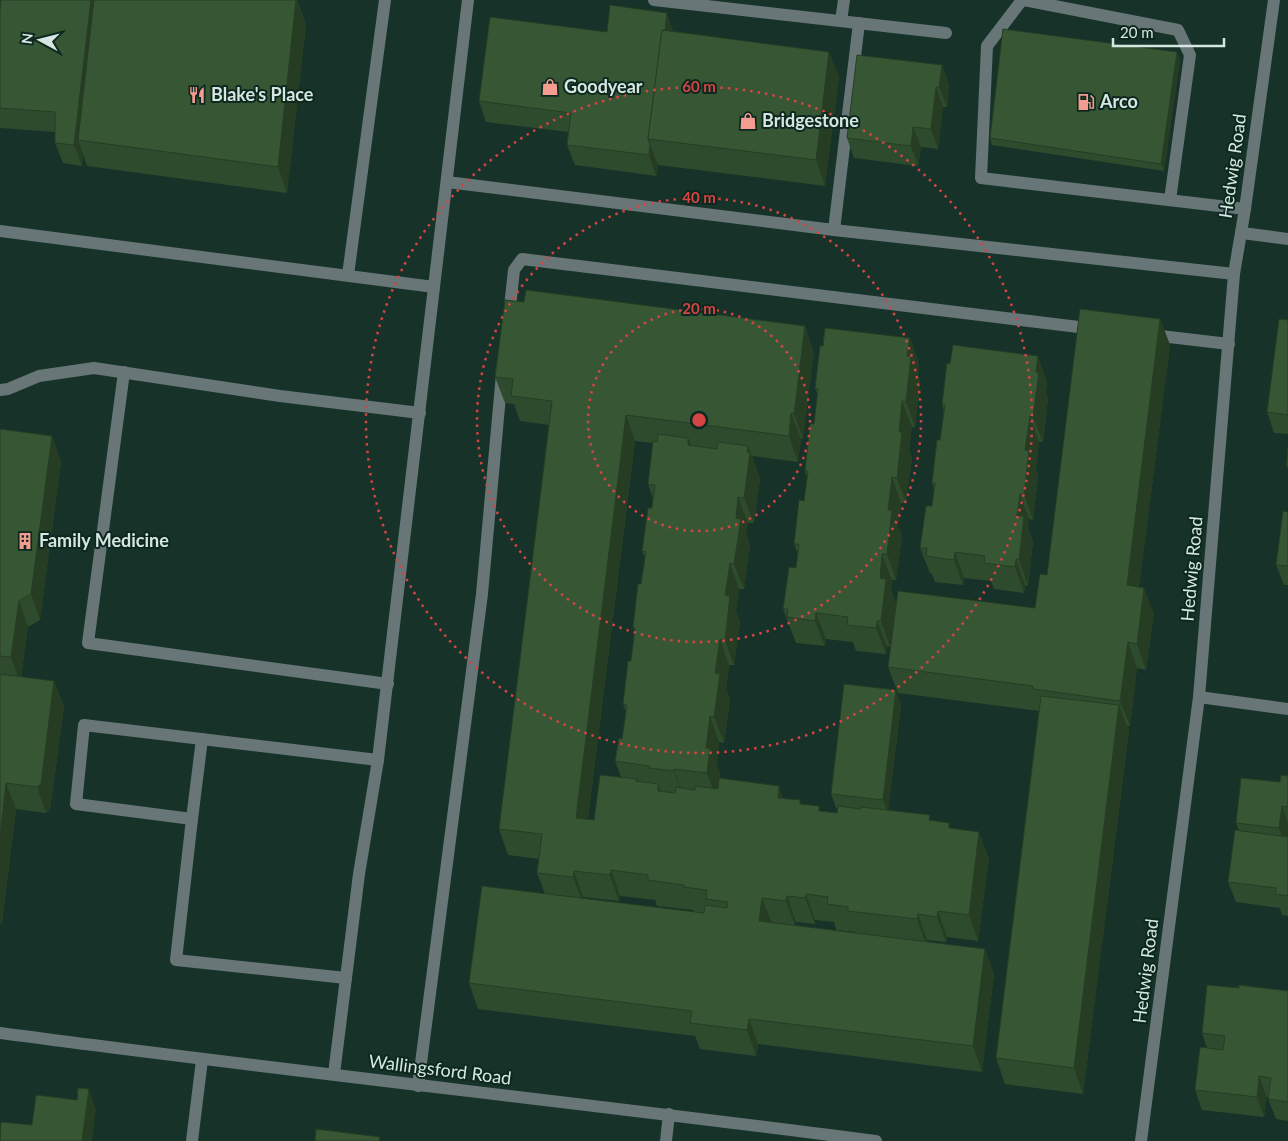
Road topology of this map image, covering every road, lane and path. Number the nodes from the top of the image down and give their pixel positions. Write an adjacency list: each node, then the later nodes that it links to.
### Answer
1 (385, 0): 19 (street)
2 (468, 0): 11 (street)
3 (654, 0): 7 (street)
4 (844, 0): 8 (street)
5 (1023, 0): 12 (street); 12 (street)
6 (1274, 0): 13 (street, Hedwig Road)
7 (693, 2): 8 (street)
8 (842, 21): 9 (street)
9 (858, 23): 10 (street); 14 (street)
10 (946, 33)
11 (447, 182): 14 (street); 20 (street)
12 (1170, 200): 13 (street)
13 (1246, 209): 16 (street, Hedwig Road)
14 (834, 230): 18 (street)
15 (0, 231): 19 (street)
16 (1242, 233): 17 (street); 18 (street, Hedwig Road)
17 (1288, 239)
18 (1234, 274): 24 (street, Hedwig Road)
19 (348, 275): 20 (street)
20 (434, 286): 28 (street)
21 (507, 327): 22 (street)
22 (1109, 331)
23 (1139, 334): 24 (street)
24 (1229, 344): 30 (street, Hedwig Road)
25 (503, 365): 39 (street)
26 (124, 372): 27 (street); 28 (street); 29 (street)
27 (0, 390)
28 (420, 412): 29 (street)
29 (388, 684): 33 (street)
30 (1199, 697): 31 (street); 44 (street, Hedwig Road)
31 (1288, 708)
32 (202, 739): 33 (street); 34 (street); 34 (street)
33 (378, 760): 35 (street)
34 (192, 819): 35 (street)
35 (346, 978): 38 (street)
36 (0, 1033): 37 (street, Wallingsford Road)
37 (202, 1060): 38 (street, Wallingsford Road); 41 (street)
38 (334, 1074): 39 (street, Wallingsford Road)
39 (418, 1086): 40 (street, Wallingsford Road)
40 (669, 1114): 42 (street); 43 (street, Wallingsford Road)
41 (192, 1141)
42 (666, 1141)
43 (876, 1141)
44 (1141, 1141)

